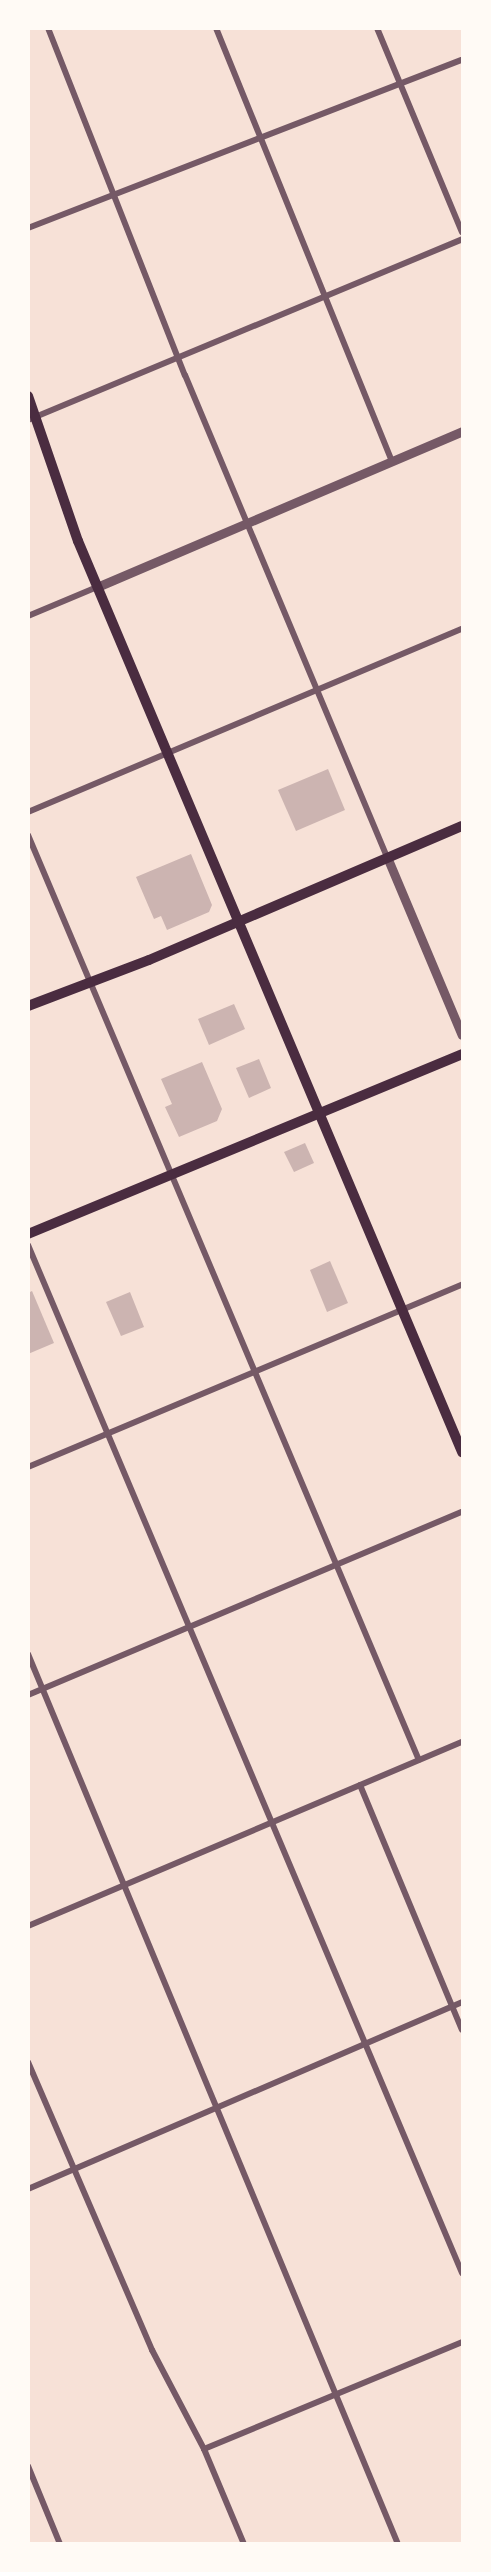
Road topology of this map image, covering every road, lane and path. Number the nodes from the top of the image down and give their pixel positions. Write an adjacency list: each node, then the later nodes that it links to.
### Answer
1 (48, 28): 7 (street)
2 (216, 28): 6 (street)
3 (377, 28): 5 (street)
4 (462, 60): 5 (street)
5 (400, 85): 6 (street); 9 (street)
6 (260, 136): 7 (street); 11 (street)
7 (115, 195): 8 (street); 12 (street)
8 (28, 228)
9 (462, 232)
10 (462, 239): 11 (street)
11 (325, 296): 12 (street); 16 (street)
12 (180, 355): 14 (street); 17 (street)
13 (28, 396): 14 (main road)
14 (32, 419): 18 (main road)
15 (462, 431): 16 (street)
16 (393, 462): 17 (street)
17 (248, 523): 18 (street); 21 (street)
18 (97, 587): 19 (street); 22 (main road)
19 (28, 616)
20 (462, 629): 21 (street)
21 (318, 690): 22 (street); 26 (street)
22 (168, 753): 23 (street); 27 (main road)
23 (28, 812)
24 (462, 826): 26 (main road)
25 (28, 835): 28 (street)
26 (387, 857): 27 (main road); 30 (street)
27 (240, 920): 28 (main road); 32 (main road)
28 (90, 983): 29 (main road); 33 (street)
29 (28, 1006)
30 (462, 1035)
31 (462, 1054): 32 (main road)
32 (320, 1111): 33 (main road); 37 (main road)
33 (170, 1174): 34 (main road); 38 (street)
34 (28, 1234)
35 (28, 1245): 39 (street)
36 (462, 1285): 37 (street)
37 (403, 1310): 38 (street); 40 (main road)
38 (255, 1371): 39 (street); 43 (street)
39 (110, 1433): 41 (street); 44 (street)
40 (462, 1452)
41 (28, 1467)
42 (462, 1512): 43 (street)
43 (337, 1565): 44 (street); 49 (street)
44 (191, 1627): 46 (street); 51 (street)
45 (28, 1654): 46 (street)
46 (43, 1689): 47 (street); 52 (street)
47 (28, 1695)
48 (462, 1743): 49 (street)
49 (419, 1760): 50 (street)
50 (360, 1785): 51 (street); 55 (street)
51 (271, 1822): 52 (street); 57 (street)
52 (127, 1884): 53 (street); 59 (street)
53 (28, 1926)
54 (462, 2002): 55 (street)
55 (453, 2006): 56 (street); 57 (street)
56 (462, 2030)
57 (365, 2044): 59 (street); 62 (street)
58 (28, 2062): 60 (street)
59 (218, 2106): 60 (street); 64 (street)
60 (74, 2170): 61 (street); 65 (street)
61 (28, 2189)
62 (462, 2273)
63 (462, 2342): 64 (street)
64 (338, 2394): 65 (street); 69 (street)
65 (204, 2450): 68 (street)
66 (28, 2466): 67 (street)
67 (60, 2544)
68 (244, 2544)
69 (398, 2544)

